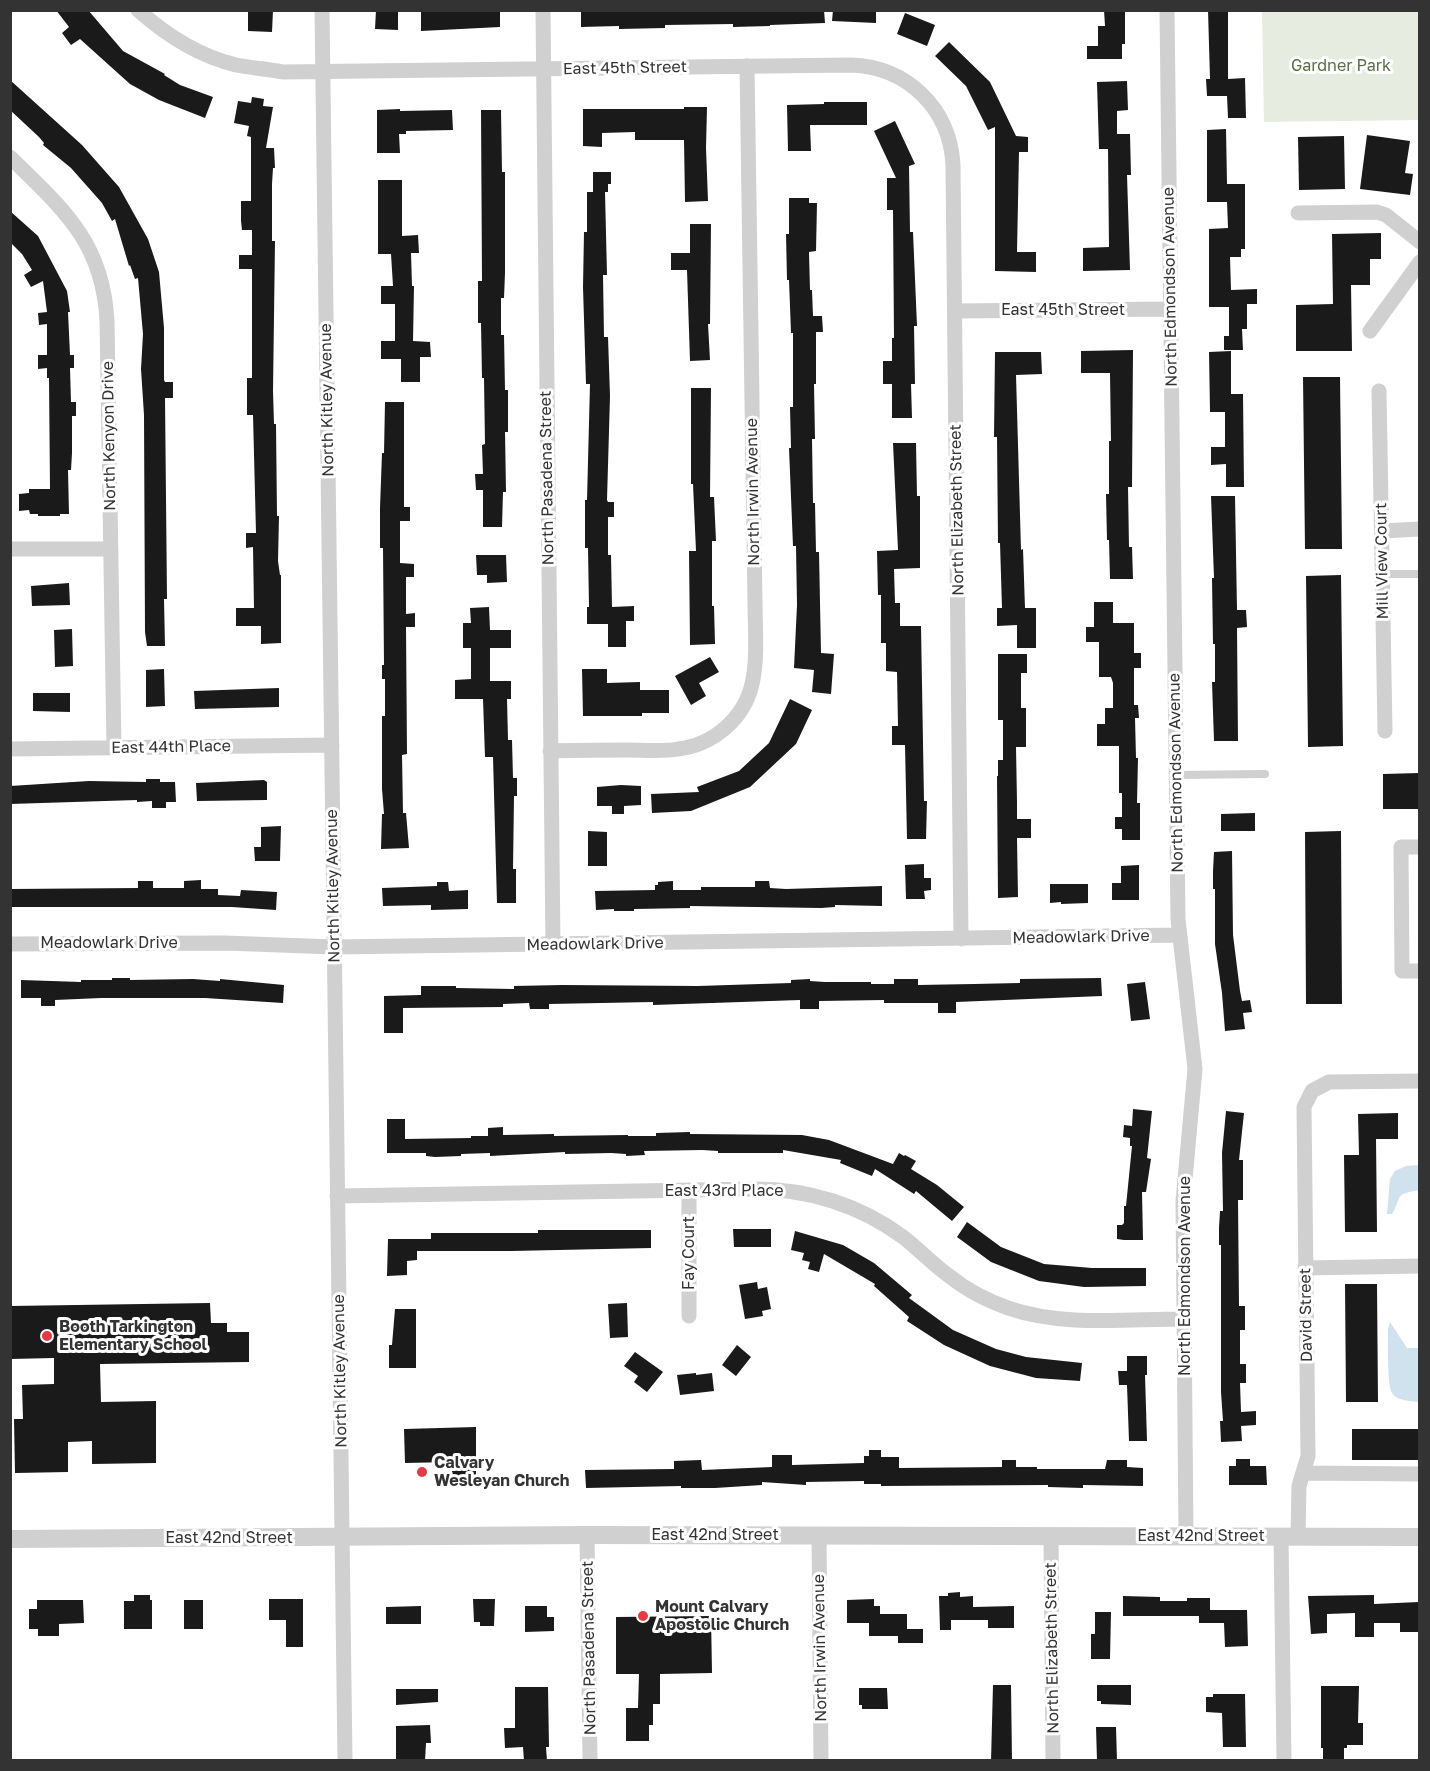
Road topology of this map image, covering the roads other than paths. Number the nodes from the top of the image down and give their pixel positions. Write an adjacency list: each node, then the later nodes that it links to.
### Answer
1 (138, 10): 7 (street, East 45th Street)
2 (322, 10): 7 (street, North Kitley Avenue)
3 (543, 10): 6 (street, North Pasadena Street)
4 (1167, 10): 13 (street, North Edmondson Avenue)
5 (747, 66): 6 (street, East 45th Street); 8 (street, East 45th Street); 27 (street, North Irwin Avenue)
6 (543, 69): 7 (street, East 45th Street); 27 (street, North Pasadena Street)
7 (323, 71): 24 (street, North Kitley Avenue)
8 (920, 91): 14 (street, North Elizabeth Street)
9 (10, 157): 20 (street, North Kenyon Drive)
10 (1298, 213): 11 (street)
11 (1419, 242)
12 (1419, 262): 15 (street)
13 (1170, 309): 14 (street, East 45th Street); 29 (street, North Edmondson Avenue)
14 (955, 311): 32 (street, North Elizabeth Street)
15 (1370, 331)
16 (1379, 391): 18 (street, Mill View Court)
17 (1419, 529): 18 (street)
18 (1382, 531): 21 (street, Mill View Court)
19 (10, 549): 20 (street)
20 (111, 549): 25 (street, North Kenyon Drive)
21 (1382, 574): 22 (lane); 23 (street, Mill View Court)
22 (1419, 574)
23 (1385, 730)
24 (332, 745): 25 (street, East 44th Place); 35 (street, North Kitley Avenue)
25 (114, 747): 26 (street, East 44th Place)
26 (10, 749)
27 (550, 751): 34 (street, North Pasadena Street)
28 (1265, 774): 29 (lane)
29 (1176, 775): 31 (street, North Edmondson Avenue)
30 (1419, 847): 36 (street)
31 (1179, 935): 32 (street, Meadowlark Drive); 43 (street, North Edmondson Avenue)
32 (961, 939): 34 (street, Meadowlark Drive)
33 (10, 944): 35 (street, Meadowlark Drive)
34 (553, 945): 35 (street, Meadowlark Drive)
35 (334, 947): 39 (street, North Kitley Avenue)
36 (1419, 971)
37 (1419, 1081): 41 (street, David Street)
38 (689, 1190): 39 (street, East 43rd Place); 42 (street, Fay Court); 43 (street, East 43rd Place)
39 (337, 1196): 52 (street, North Kitley Avenue)
40 (1419, 1266): 41 (street)
41 (1305, 1268): 44 (street, David Street)
42 (689, 1316)
43 (1184, 1318): 48 (street, North Edmondson Avenue)
44 (1303, 1473): 45 (street); 50 (street, David Street)
45 (1419, 1474)
46 (587, 1535): 47 (street, East 42nd Street); 52 (street, East 42nd Street); 55 (street, North Pasadena Street)
47 (819, 1535): 49 (street, East 42nd Street); 56 (street, North Irwin Avenue)
48 (1186, 1535): 49 (street, East 42nd Street); 50 (street, East 42nd Street)
49 (1051, 1536): 57 (street, North Elizabeth Street)
50 (1289, 1536): 51 (street, East 42nd Street); 58 (street)
51 (1419, 1536)
52 (342, 1537): 53 (street, East 42nd Street); 54 (street, North Kitley Avenue)
53 (10, 1539)
54 (345, 1761)
55 (590, 1761)
56 (821, 1761)
57 (1053, 1761)
58 (1284, 1761)

